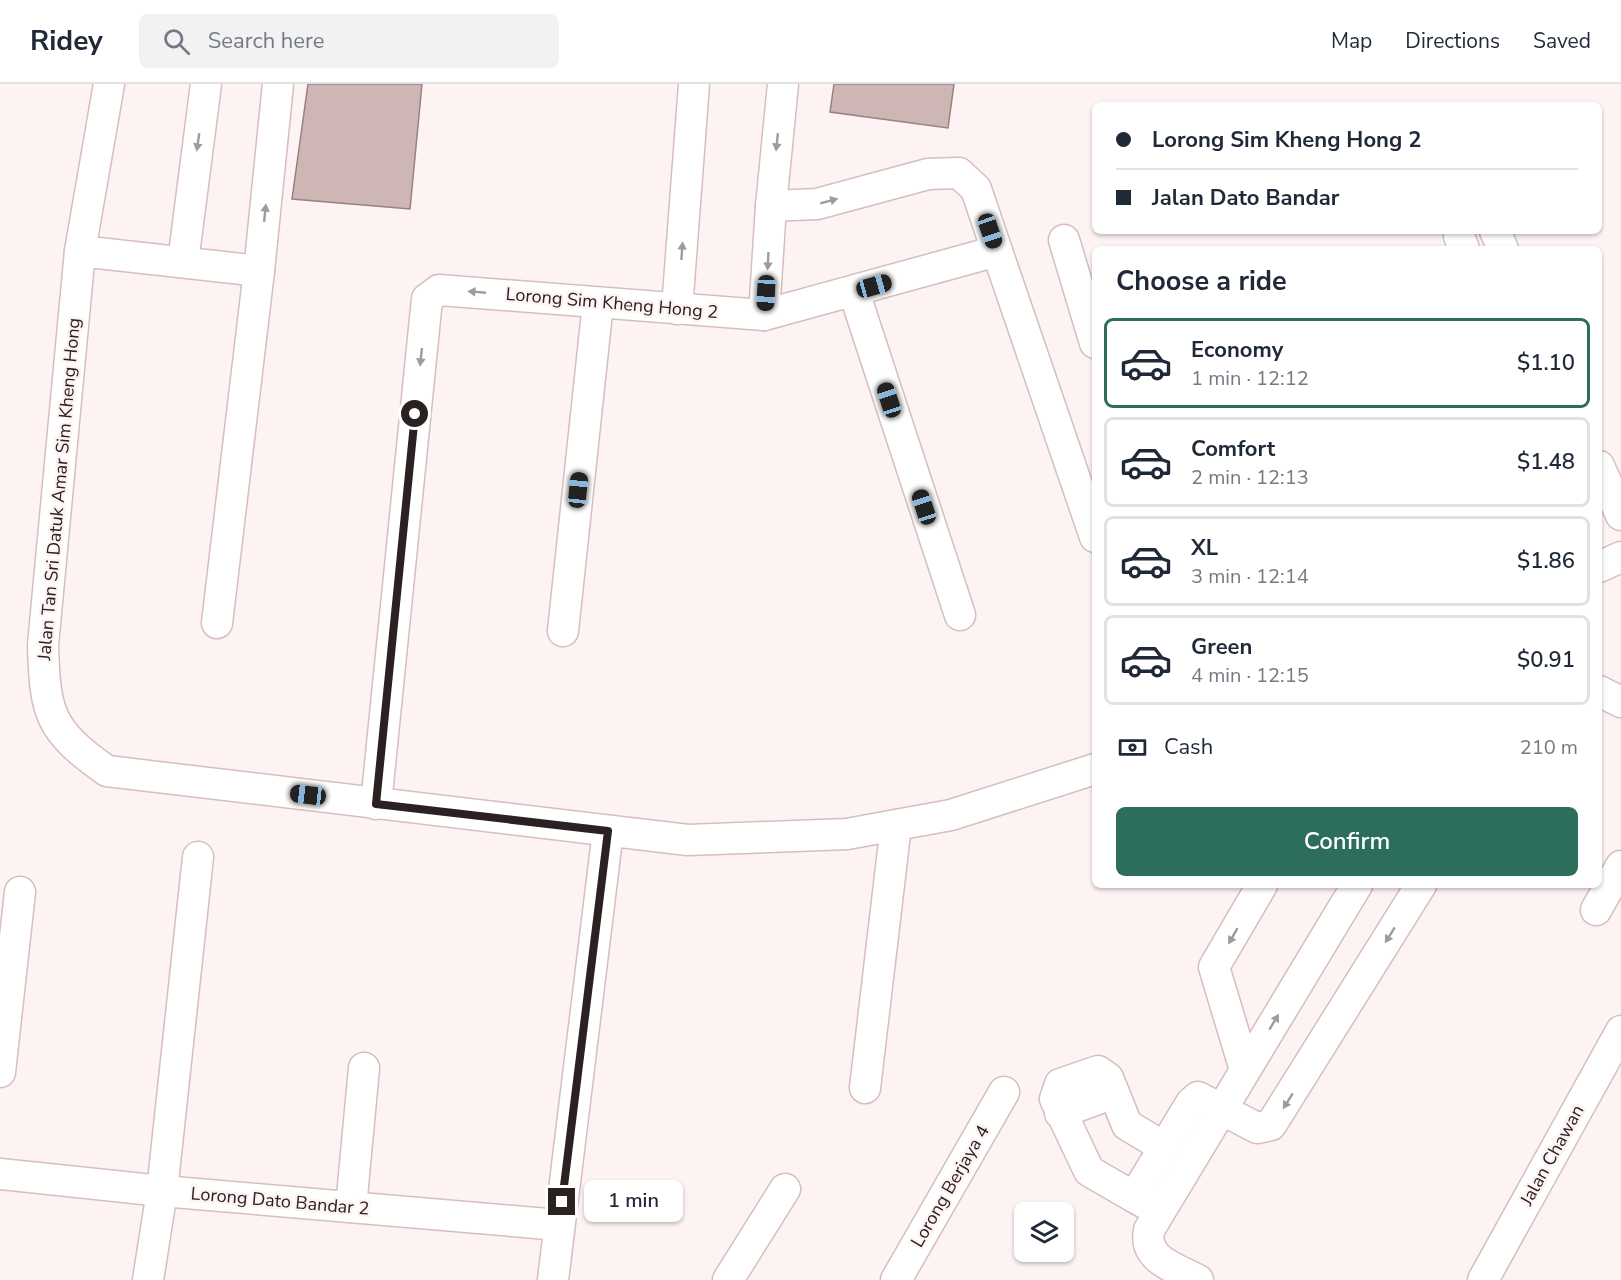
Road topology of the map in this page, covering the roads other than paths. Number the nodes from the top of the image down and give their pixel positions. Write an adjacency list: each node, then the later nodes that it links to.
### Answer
1 (109, 84): 8 (street, Jalan Tan Sri Datuk Amar Sim Kheng Hong)
2 (206, 84): 10 (street, one-way to 10)
3 (278, 84): 11 (street, one-way to 3)
4 (694, 84): 14 (street, one-way to 4)
5 (783, 84): 6 (street, one-way to 6)
6 (771, 206): 9 (street, one-way to 9); 15 (street, one-way to 15)
7 (1064, 240): 16 (street)
8 (80, 251): 10 (street); 28 (street, Jalan Tan Sri Datuk Amar Sim Kheng Hong)
9 (997, 251): 12 (street, Lorong Sim Kheng Hong 2); 19 (street)
10 (183, 262): 11 (street)
11 (259, 271): 23 (street)
12 (854, 292): 15 (street, Lorong Sim Kheng Hong 2); 22 (street)
13 (597, 303): 14 (street, Lorong Sim Kheng Hong 2); 24 (street); 28 (street, Lorong Sim Kheng Hong 2, one-way to 28)
14 (677, 309): 15 (street, Lorong Sim Kheng Hong 2)
15 (764, 315)
16 (1092, 333)
17 (1602, 473): 18 (street)
18 (1621, 515)
19 (1092, 528)
20 (1621, 557): 21 (street)
21 (1602, 566)
22 (960, 615)
23 (217, 623)
24 (563, 631)
25 (1602, 692): 26 (street)
26 (1621, 702)
27 (1092, 770): 29 (street, Jalan Tan Sri Datuk Amar Sim Kheng Hong)
28 (376, 804): 30 (street, Jalan Tan Sri Datuk Amar Sim Kheng Hong)
29 (896, 825): 30 (street, Jalan Tan Sri Datuk Amar Sim Kheng Hong); 42 (street)
30 (608, 831): 51 (street)
31 (198, 857): 48 (street)
32 (1621, 866): 37 (street)
33 (1260, 888): 40 (street, one-way to 40)
34 (1355, 888): 40 (street, one-way to 34)
35 (1419, 888): 44 (street, one-way to 44)
36 (20, 892): 41 (street)
37 (1596, 910)
38 (1621, 1031): 57 (street, Jalan Chawan)
39 (364, 1068): 50 (street)
40 (1245, 1070): 44 (street)
41 (0, 1072)
42 (865, 1088)
43 (1004, 1092): 55 (street, Lorong Berjaya 4)
44 (1223, 1108): 45 (street); 49 (street)
45 (1164, 1147): 49 (street); 49 (street)
46 (0, 1174): 48 (street, Lorong Dato Bandar 2)
47 (785, 1189): 54 (street)
48 (162, 1191): 50 (street, Lorong Dato Bandar 2); 52 (street)
49 (1147, 1204): 56 (street)
50 (351, 1207): 51 (street, Lorong Dato Bandar 2)
51 (560, 1225): 53 (street)
52 (148, 1280)
53 (554, 1280)
54 (728, 1280)
55 (896, 1280)
56 (1198, 1280)
57 (1483, 1280)

